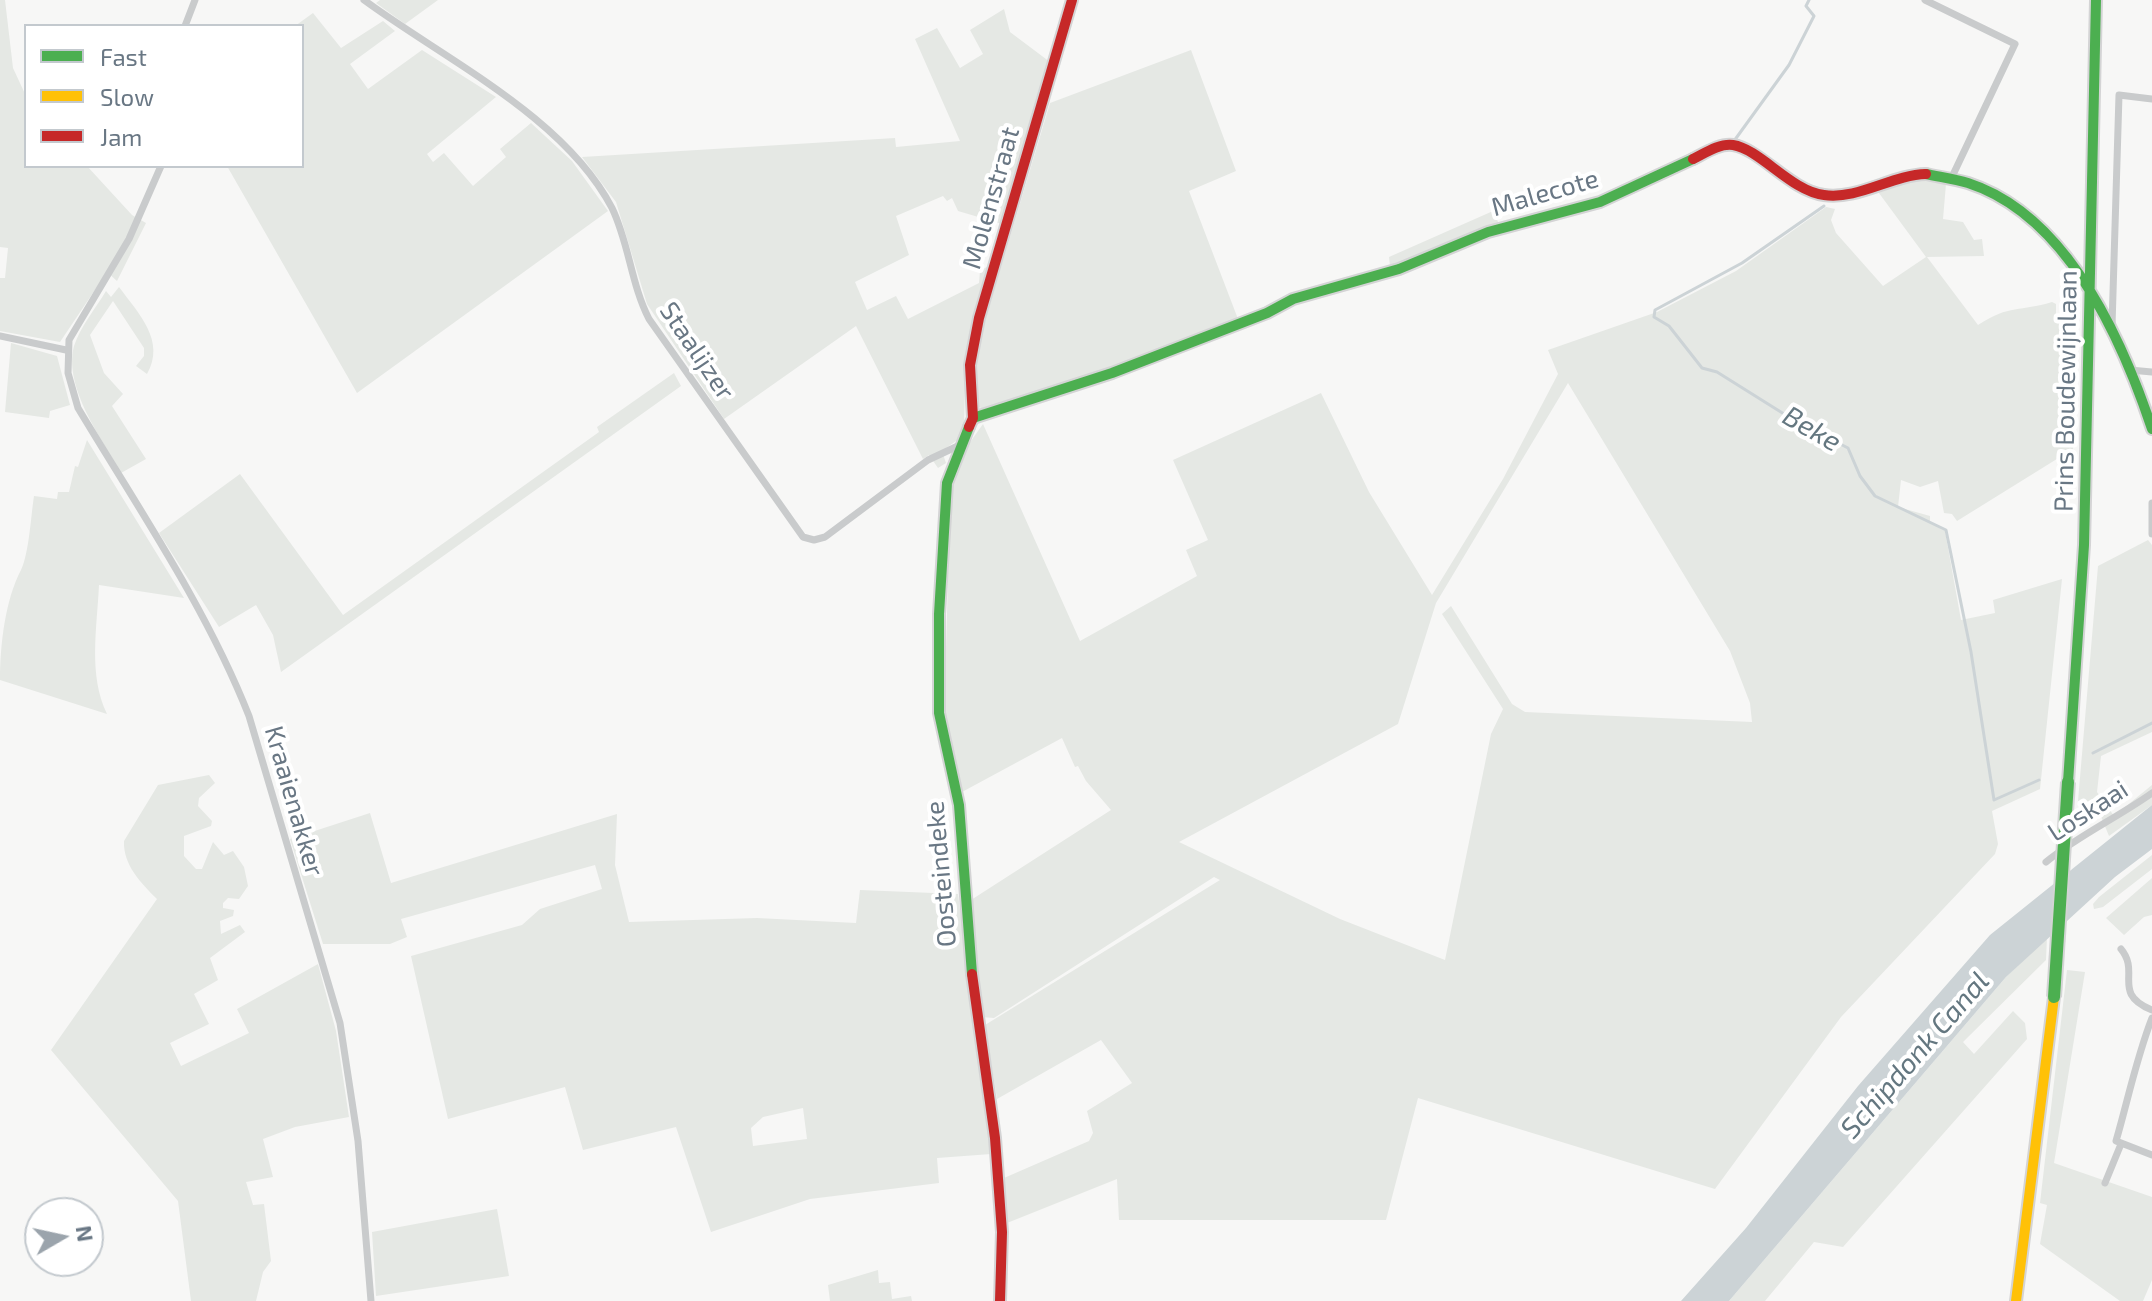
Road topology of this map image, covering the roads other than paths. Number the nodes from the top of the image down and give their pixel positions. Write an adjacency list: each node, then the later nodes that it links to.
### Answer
1 (195, 0): 6 (street)
2 (364, 0): 18 (street, Staalijzer)
3 (1072, 0): 16 (street, Molenstraat)
4 (1925, 0): 9 (street)
5 (2096, 0): 10 (street, Prins Boudewijnlaan)
6 (186, 24)
7 (2152, 99): 11 (street)
8 (160, 168): 13 (street)
9 (1951, 179): 10 (street, Malecote); 16 (street, Malecote)
10 (2090, 290): 11 (street, Malecote); 31 (street, Prins Boudewijnlaan, bridge)
11 (2112, 326): 14 (street, Malecote)
12 (0, 336): 13 (street)
13 (66, 350): 29 (street, Kraaienakker)
14 (2130, 370): 15 (street); 17 (street, Malecote)
15 (2152, 372)
16 (972, 414): 18 (street, Oosteindeke)
17 (2152, 429)
18 (960, 445): 30 (street, Oosteindeke)
19 (2152, 503): 20 (street)
20 (2152, 534)
21 (2152, 793): 22 (street, Loskaai)
22 (2046, 862)
23 (2121, 949): 24 (street)
24 (2152, 1010)
25 (2152, 1018): 26 (street)
26 (2118, 1143): 27 (street); 28 (street)
27 (2152, 1155)
28 (2105, 1183)
29 (371, 1301)
30 (1000, 1301)
31 (2016, 1301)

